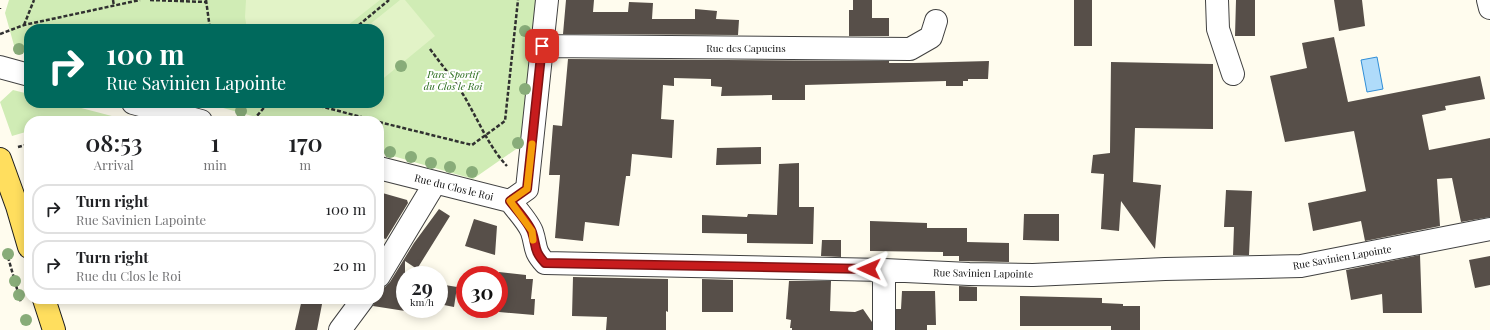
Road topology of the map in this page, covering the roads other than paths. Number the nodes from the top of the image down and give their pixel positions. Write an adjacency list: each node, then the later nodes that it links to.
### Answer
1 (547, 0): 6 (street)
2 (1217, 0): 9 (street)
3 (1488, 0): 4 (street)
4 (1490, 8)
5 (936, 21): 6 (street, Rue des Capucins)
6 (542, 46): 15 (street)
7 (0, 68): 8 (street)
8 (24, 74)
9 (1233, 74)
10 (152, 108): 11 (street)
11 (182, 116)
12 (0, 159): 17 (main road)
13 (384, 169): 14 (street, Rue du Clos le Roi)
14 (435, 183): 15 (street, Rue du Clos le Roi); 18 (street)
15 (519, 195): 19 (street, Rue Savinien Lapointe)
16 (1490, 229): 19 (street, Rue Savinien Lapointe)
17 (24, 231)
18 (384, 268)
19 (884, 270): 24 (street)
20 (46, 304): 22 (main road)
21 (359, 304): 23 (street)
22 (54, 330)
23 (340, 330)
24 (884, 330)

